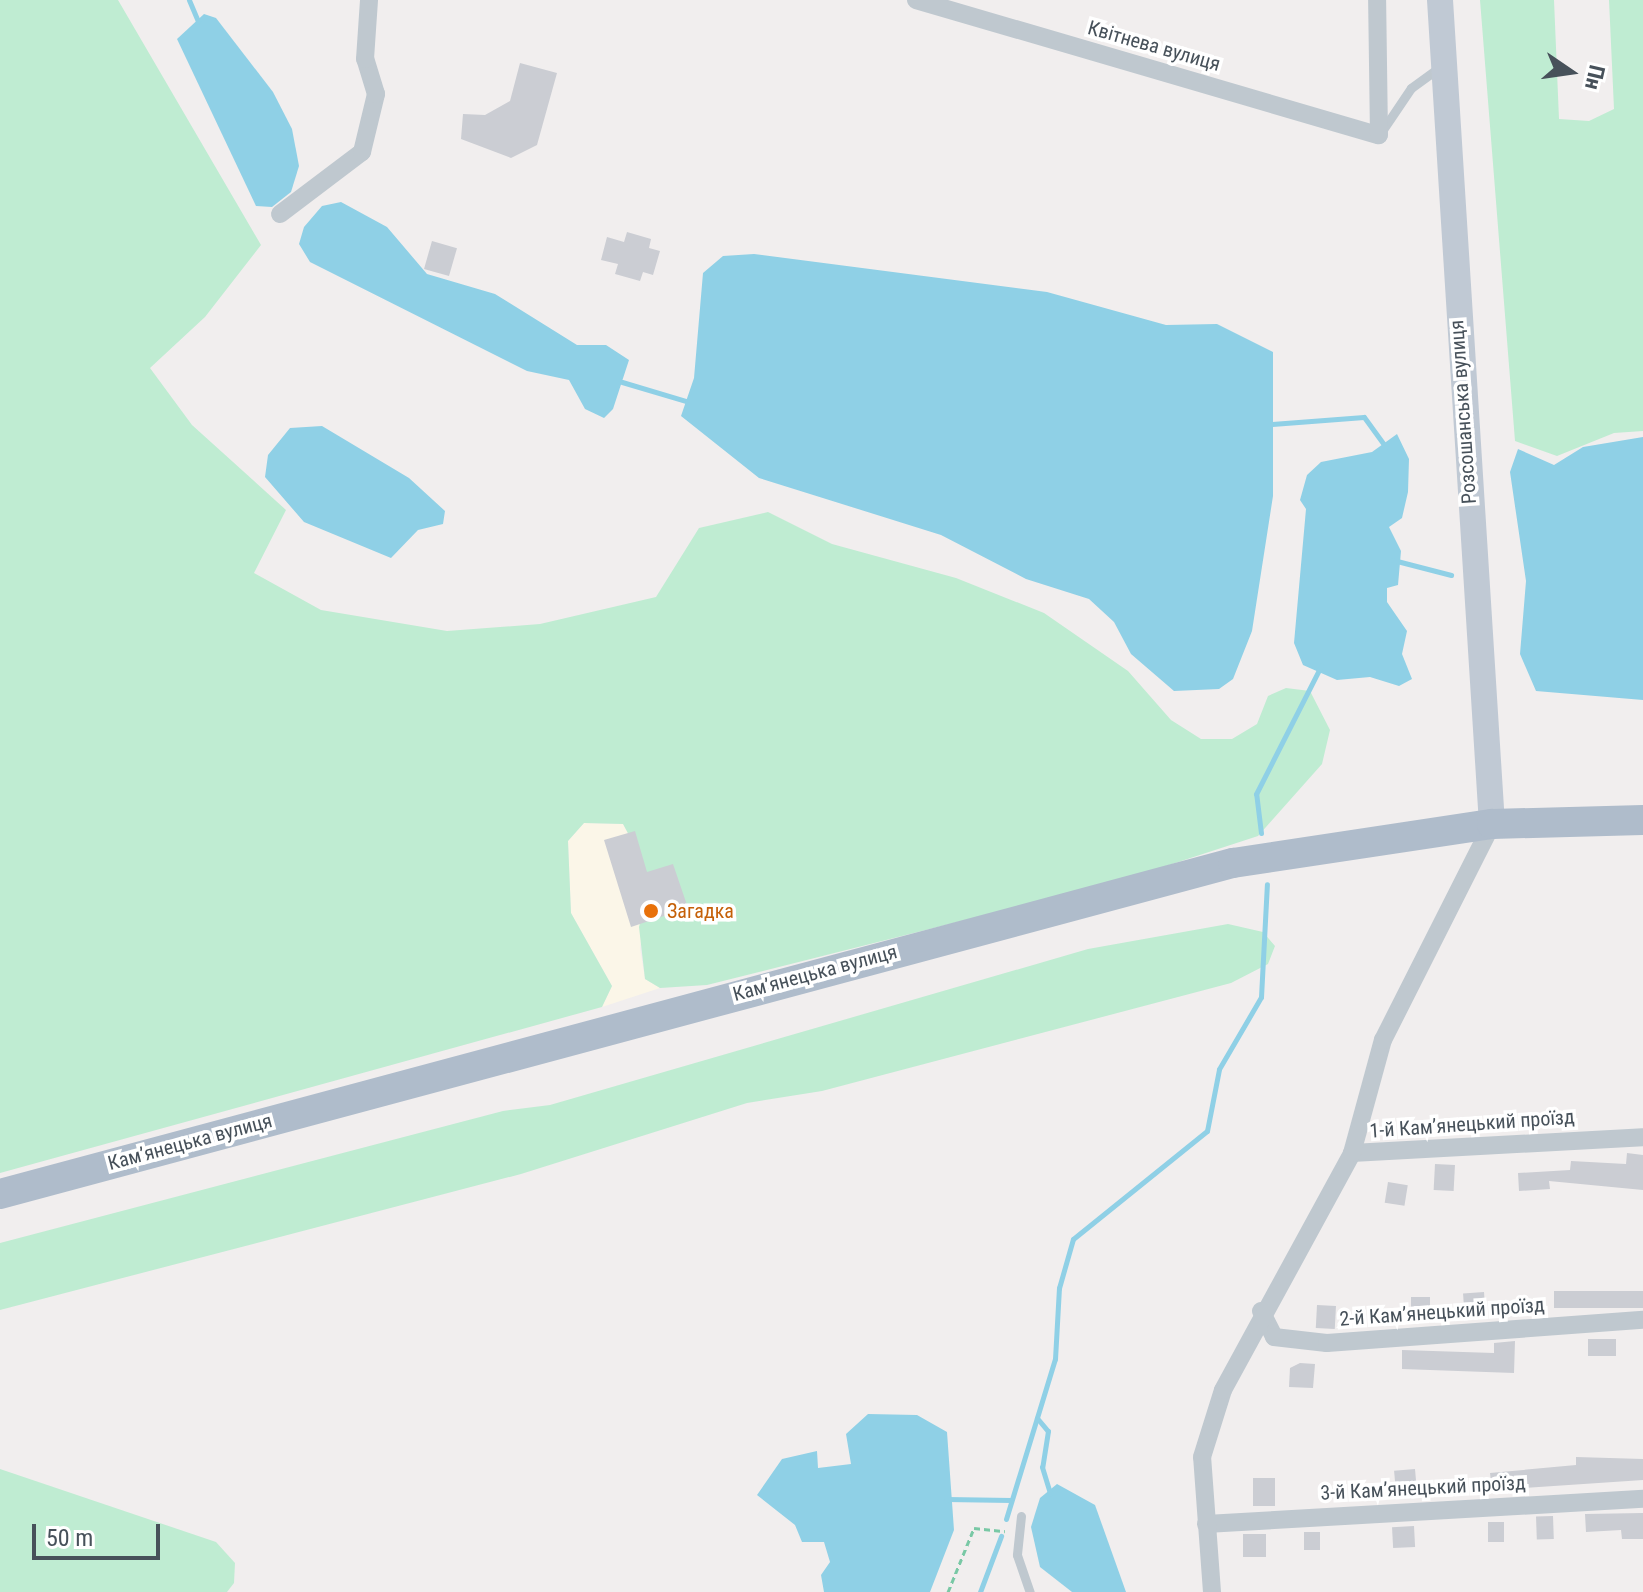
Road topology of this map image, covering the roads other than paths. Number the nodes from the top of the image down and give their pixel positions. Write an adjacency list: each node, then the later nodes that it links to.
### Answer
1 (369, 0): 7 (street)
2 (916, 0): 6 (street, Квітнева вулиця)
3 (1377, 0): 6 (street)
4 (1440, 0): 5 (street, Розсошанська вулиця)
5 (1444, 64): 6 (lane); 9 (street, Розсошанська вулиця)
6 (1379, 135)
7 (280, 214)
8 (1643, 820): 9 (main road, Камʼянецька вулиця)
9 (1492, 824): 11 (street); 12 (main road, Камʼянецька вулиця)
10 (1643, 1137): 11 (street, 1-й Камʼянецький проїзд)
11 (1352, 1153): 13 (street)
12 (0, 1194)
13 (1261, 1311): 14 (street, 2-й Камʼянецький проїзд); 17 (street)
14 (1643, 1320)
15 (1643, 1499): 17 (street, 3-й Камʼянецький проїзд)
16 (1021, 1516): 18 (lane)
17 (1206, 1524): 19 (street)
18 (1030, 1592)
19 (1212, 1592)

